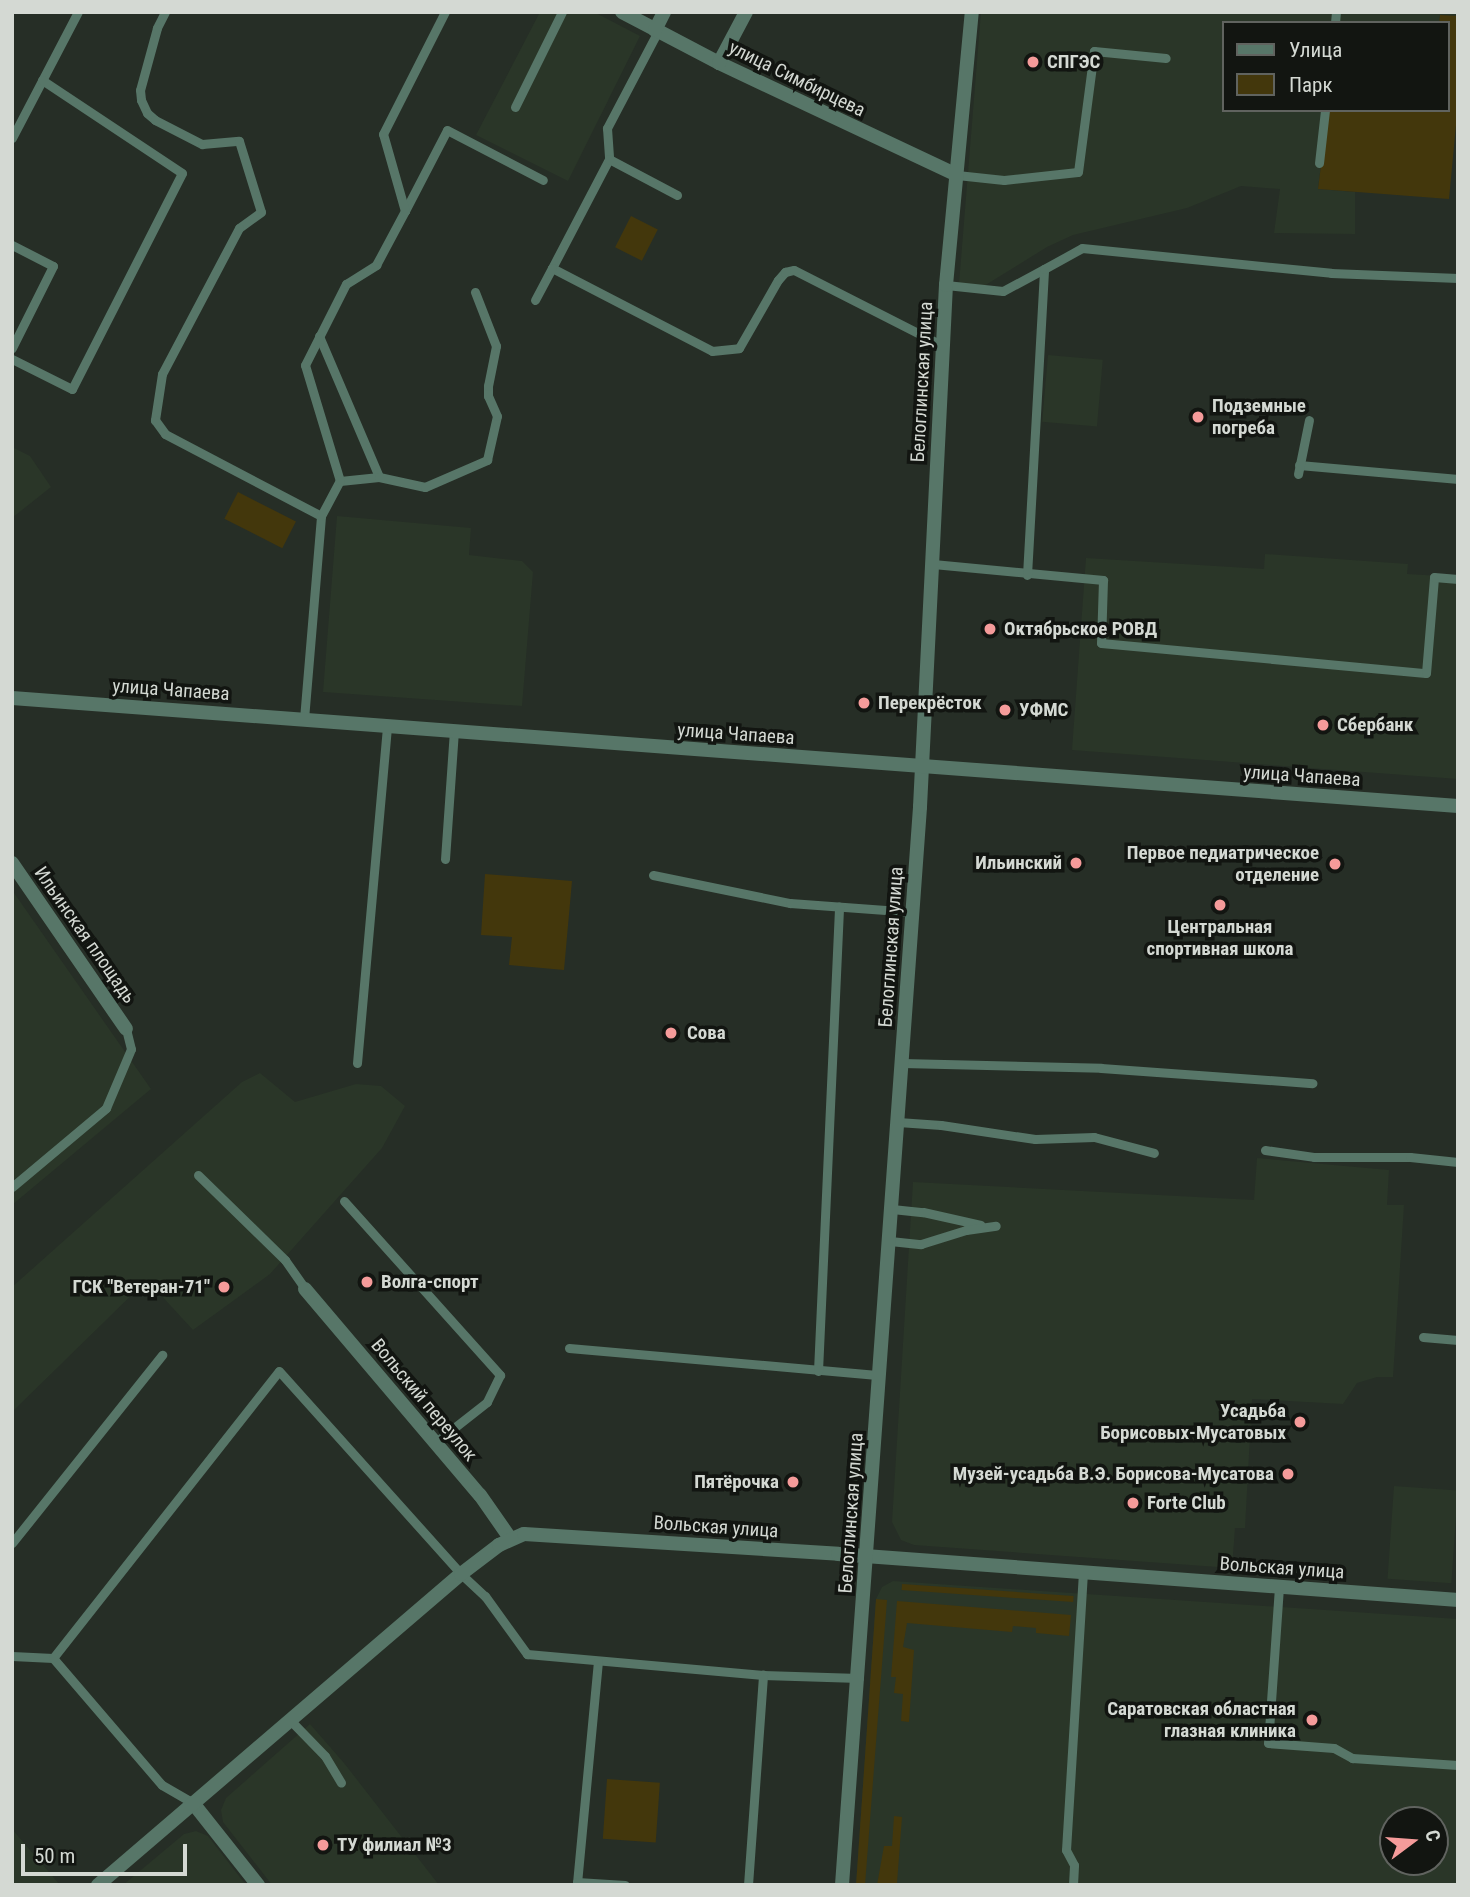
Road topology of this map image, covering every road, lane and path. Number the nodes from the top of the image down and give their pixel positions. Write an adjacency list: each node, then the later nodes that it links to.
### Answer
1 (78, 12): 12 (lane)
2 (165, 12): 37 (lane)
3 (445, 12): 21 (lane)
4 (562, 12): 13 (lane)
5 (622, 12): 9 (street, улица Симбирцева)
6 (664, 12): 9 (street)
7 (746, 12): 11 (street)
8 (972, 12): 18 (street, Белоглинская улица)
9 (657, 31): 11 (street, улица Симбирцева); 16 (lane)
10 (1166, 58): 18 (lane)
11 (719, 63): 18 (street, улица Симбирцева)
12 (42, 80): 15 (lane); 32 (lane)
13 (515, 107)
14 (1325, 112): 17 (lane)
15 (12, 138)
16 (609, 159): 20 (lane); 23 (lane)
17 (1319, 163)
18 (957, 175): 26 (street, Белоглинская улица)
19 (543, 180): 21 (lane)
20 (677, 195)
21 (405, 211): 29 (lane)
22 (12, 245): 31 (lane)
23 (552, 268): 28 (lane); 30 (lane)
24 (1044, 269): 25 (lane); 26 (lane); 39 (lane)
25 (1458, 278)
26 (946, 285): 30 (street, Белоглинская улица)
27 (475, 292): 34 (lane)
28 (535, 300)
29 (319, 336): 34 (lane); 36 (lane)
30 (943, 346): 38 (street, Белоглинская улица)
31 (12, 348)
32 (12, 359)
33 (1309, 420): 35 (lane)
34 (379, 477): 36 (lane)
35 (1458, 479)
36 (340, 481): 37 (lane)
37 (321, 516): 42 (lane)
38 (933, 564): 39 (lane); 45 (street, Белоглинская улица)
39 (1027, 575): 40 (lane)
40 (1458, 579)
41 (12, 698): 42 (street, улица Чапаева)
42 (304, 719): 43 (street, улица Чапаева)
43 (387, 726): 44 (street, улица Чапаева); 53 (lane)
44 (454, 731): 45 (street, улица Чапаева); 47 (lane)
45 (923, 768): 46 (street, улица Чапаева); 51 (street, Белоглинская улица)
46 (1458, 806)
47 (445, 859)
48 (12, 863): 52 (street, Ильинская площадь)
49 (653, 875): 50 (lane)
50 (839, 906): 51 (lane); 70 (lane)
51 (913, 912): 54 (street, Белоглинская улица)
52 (126, 1029): 61 (lane)
53 (357, 1063)
54 (902, 1063): 55 (lane); 56 (street, Белоглинская улица)
55 (1312, 1083)
56 (898, 1122): 58 (lane); 63 (street, Белоглинская улица)
57 (1265, 1150): 59 (lane)
58 (1154, 1153)
59 (1458, 1162)
60 (198, 1175): 65 (lane)
61 (12, 1187)
62 (344, 1201): 72 (lane)
63 (892, 1209): 64 (street, Белоглинская улица); 64 (lane)
64 (890, 1241): 71 (street, Белоглинская улица)
65 (305, 1289): 72 (street, Вольский переулок)
66 (1423, 1337): 67 (lane)
67 (1458, 1340)
68 (569, 1349): 70 (lane)
69 (162, 1354): 74 (lane)
70 (818, 1371): 71 (lane)
71 (880, 1375): 75 (street, Белоглинская улица)
72 (436, 1442): 73 (street, Вольский переулок)
73 (510, 1538): 75 (street, Вольская улица); 77 (street)
74 (12, 1543)
75 (867, 1556): 76 (street, Вольская улица); 84 (street, Белоглинская улица)
76 (1083, 1573): 78 (street, Вольская улица); 94 (lane)
77 (461, 1574): 81 (lane); 82 (lane); 85 (street)
78 (1279, 1587): 79 (street, Вольская улица); 86 (lane)
79 (1458, 1600)
80 (12, 1656): 81 (lane)
81 (53, 1658): 88 (lane)
82 (597, 1661): 83 (lane); 91 (lane)
83 (763, 1675): 84 (lane); 92 (lane)
84 (859, 1678): 93 (street, Белоглинская улица)
85 (290, 1720): 87 (lane); 88 (street)
86 (1458, 1765)
87 (341, 1783)
88 (193, 1803): 89 (street); 90 (street)
89 (98, 1885)
90 (258, 1885)
91 (625, 1885)
92 (748, 1885)
93 (842, 1885)
94 (1073, 1885)

